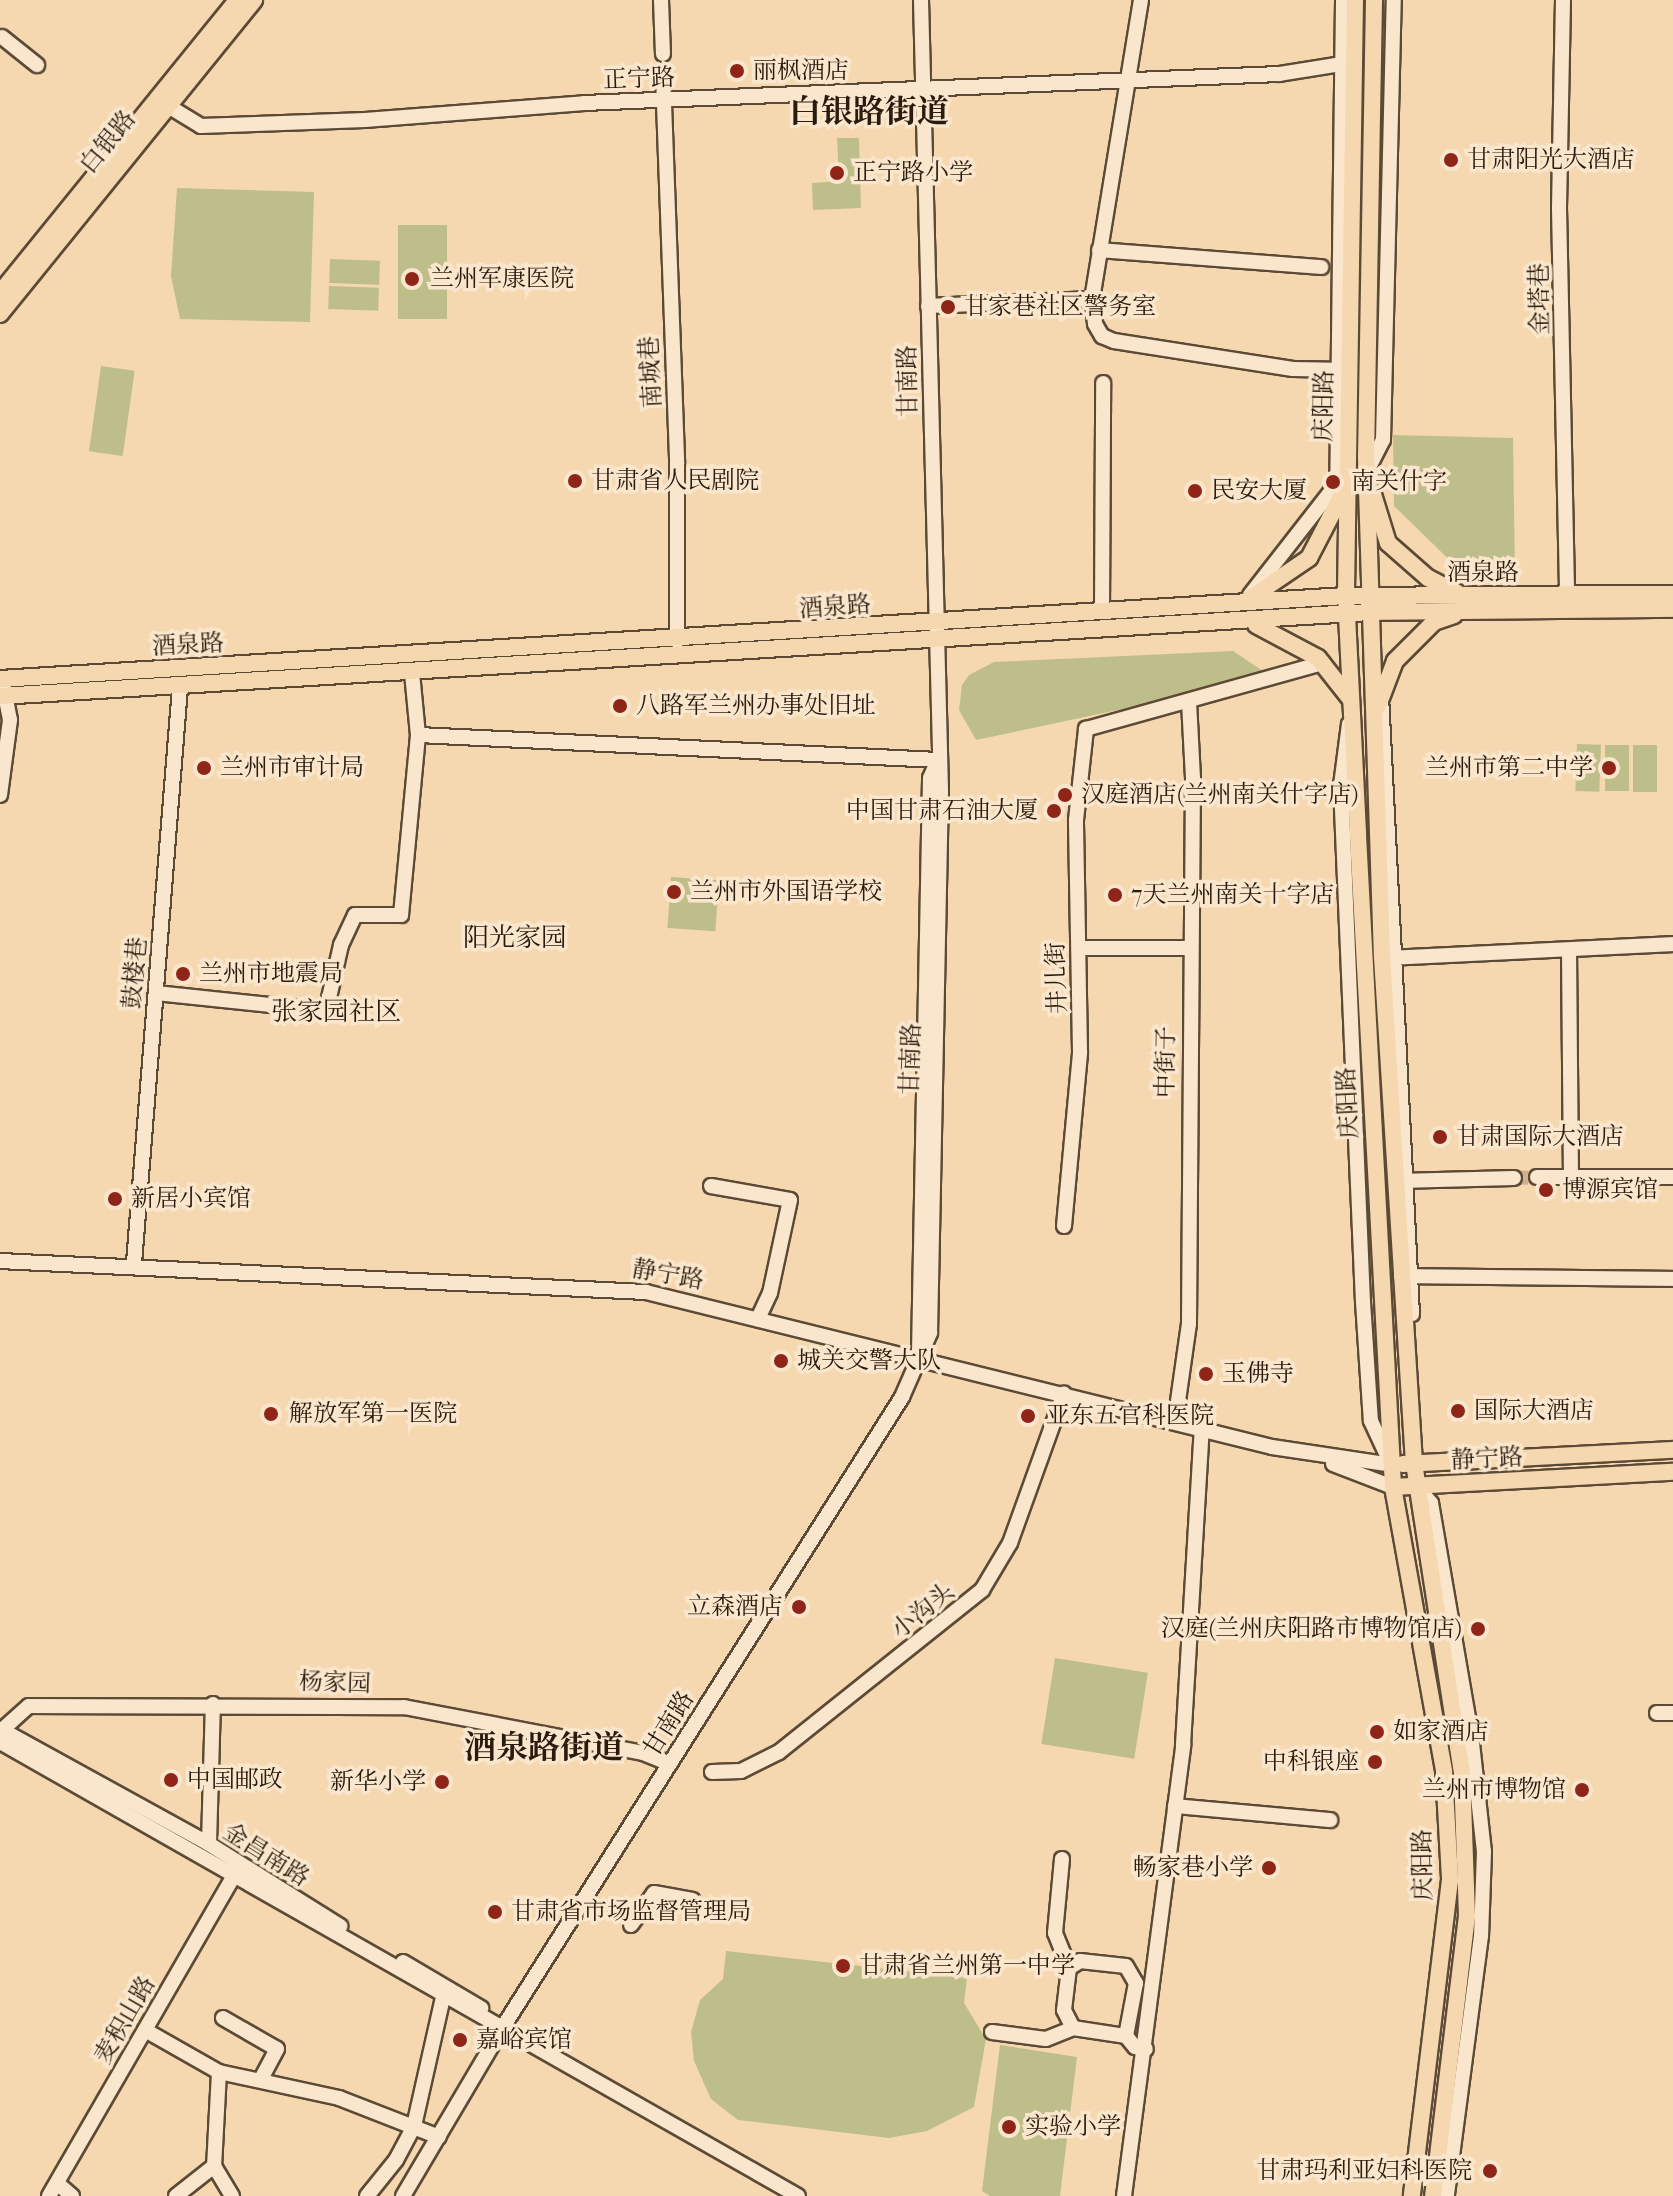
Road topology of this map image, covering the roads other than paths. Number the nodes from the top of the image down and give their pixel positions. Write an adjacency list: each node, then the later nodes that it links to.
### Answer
1 (237, 0): 19 (main road, 白银路)
2 (254, 0): 19 (main road, 白银路)
3 (661, 0): 12 (street)
4 (921, 0): 17 (street, 甘南路)
5 (1141, 0): 16 (street)
6 (1343, 0): 13 (street)
7 (1355, 0): 13 (main road, 庆阳路)
8 (1374, 0): 28 (main road, 庆阳路)
9 (1394, 0): 28 (street)
10 (1563, 0): 32 (street, 金塔巷)
11 (2, 37): 14 (street)
12 (663, 54)
13 (1347, 63): 16 (street, 正宁路); 26 (main road, 庆阳路)
14 (37, 65)
15 (663, 76): 18 (street, 南城巷)
16 (1131, 79): 17 (street, 正宁路); 20 (street)
17 (922, 92): 18 (street, 正宁路); 24 (street, 甘南路)
18 (663, 101): 19 (street, 正宁路); 41 (street, 南城巷)
19 (162, 102): 22 (main road, 白银路); 25 (main road, 白银路)
20 (1099, 250): 21 (street); 23 (street)
21 (1321, 267)
22 (0, 293)
23 (1092, 299): 24 (street); 26 (street)
24 (928, 306): 40 (street, 甘南路)
25 (0, 314)
26 (1344, 370): 29 (main road, 庆阳路)
27 (1103, 383): 37 (street)
28 (1367, 471): 34 (main road, 庆阳路); 35 (main road)
29 (1342, 484): 31 (main road, 庆阳路); 33 (street); 33 (main road)
30 (1673, 594): 32 (main road, 酒泉路)
31 (1346, 596): 33 (main road, 酒泉路); 34 (main road, 酒泉路); 38 (main road, 庆阳路)
32 (1567, 596): 35 (main road, 酒泉路)
33 (1244, 602): 37 (main road, 酒泉路)
34 (1370, 604): 35 (main road, 酒泉路); 38 (main road, 酒泉路); 50 (main road, 庆阳路)
35 (1474, 604): 36 (main road, 酒泉路); 46 (main road)
36 (1673, 609)
37 (1102, 611): 40 (main road, 酒泉路)
38 (1348, 616): 39 (main road, 酒泉路); 48 (main road, 庆阳路)
39 (1243, 622): 40 (main road, 酒泉路); 42 (main road)
40 (936, 632): 41 (main road, 酒泉路); 43 (main road, 酒泉路); 51 (street, 甘南路)
41 (677, 641): 45 (main road, 酒泉路)
42 (1323, 663): 47 (street); 48 (main road)
43 (412, 673): 44 (main road, 酒泉路); 49 (street)
44 (180, 687): 45 (main road, 酒泉路); 58 (street, 鼓楼巷)
45 (2, 688): 52 (street)
46 (1380, 692): 50 (main road); 57 (street)
47 (1189, 702): 54 (street, 井儿街); 55 (street, 中街子)
48 (1354, 705): 78 (main road, 庆阳路)
49 (418, 735): 51 (street); 58 (street)
50 (1373, 735): 57 (main road, 庆阳路)
51 (938, 760): 71 (street, 甘南路)
52 (0, 795)
53 (1673, 944): 56 (street)
54 (1080, 948): 55 (street); 65 (street, 井儿街)
55 (1190, 948): 73 (street, 中街子)
56 (1569, 950): 57 (street); 60 (street)
57 (1389, 958): 63 (main road, 庆阳路)
58 (156, 993): 67 (street, 鼓楼巷)
59 (1537, 1177): 60 (street)
60 (1571, 1177): 61 (street)
61 (1673, 1177)
62 (1514, 1178): 63 (street)
63 (1400, 1180): 68 (main road, 庆阳路)
64 (711, 1186): 70 (street)
65 (1064, 1226)
66 (0, 1261): 67 (street, 静宁路)
67 (134, 1263): 70 (street, 静宁路)
68 (1406, 1276): 69 (street); 77 (main road, 庆阳路)
69 (1673, 1279)
70 (758, 1319): 71 (street, 静宁路)
71 (920, 1357): 72 (street, 静宁路); 86 (street, 甘南路)
72 (1064, 1393): 73 (street, 静宁路); 87 (street, 小沟头)
73 (1175, 1422): 74 (street, 静宁路)
74 (1202, 1429): 76 (street, 静宁路); 88 (street)
75 (1673, 1450): 77 (main road, 静宁路)
76 (1311, 1456): 78 (street, 静宁路); 80 (street, 静宁路)
77 (1414, 1463): 78 (main road, 静宁路); 81 (main road, 庆阳路)
78 (1392, 1465): 80 (main road, 庆阳路)
79 (1673, 1472): 81 (main road, 静宁路)
80 (1393, 1487): 81 (main road, 静宁路); 117 (main road, 庆阳路)
81 (1417, 1487): 118 (main road, 庆阳路); 119 (street)
82 (213, 1704): 85 (street, 杨家园); 86 (street, 杨家园); 90 (street)
83 (1657, 1713): 84 (street)
84 (1673, 1713)
85 (1, 1734): 90 (street, 金昌南路); 92 (street, 金昌南路)
86 (670, 1764): 98 (street, 甘南路)
87 (712, 1772)
88 (1175, 1806): 89 (street); 103 (street)
89 (1330, 1820)
90 (209, 1844): 92 (street, 金昌南路)
91 (1062, 1859): 95 (street)
92 (236, 1872): 96 (street, 金昌南路); 98 (street, 金昌南路); 100 (street, 麦积山路)
93 (692, 1900): 94 (street)
94 (631, 1925)
95 (1069, 1968): 99 (street); 102 (street)
96 (443, 1997): 98 (street, 金昌南路); 106 (street)
97 (223, 2018): 105 (street)
98 (503, 2027): 107 (street, 甘南路); 115 (street, 金昌南路)
99 (1073, 2028): 101 (street); 102 (street)
100 (145, 2030): 104 (street); 109 (street, 麦积山路)
101 (992, 2032)
102 (1126, 2036): 103 (street)
103 (1146, 2049): 116 (street)
104 (219, 2072): 105 (street); 108 (street)
105 (261, 2079): 106 (street)
106 (414, 2126): 107 (street); 113 (street)
107 (439, 2137): 114 (street, 甘南路)
108 (214, 2166): 111 (street); 112 (street)
109 (53, 2190): 110 (street)
110 (72, 2196)
111 (176, 2196)
112 (232, 2196)
113 (367, 2196)
114 (403, 2196)
115 (798, 2196)
116 (1124, 2196)
117 (1412, 2196)
118 (1433, 2196)
119 (1447, 2196)

